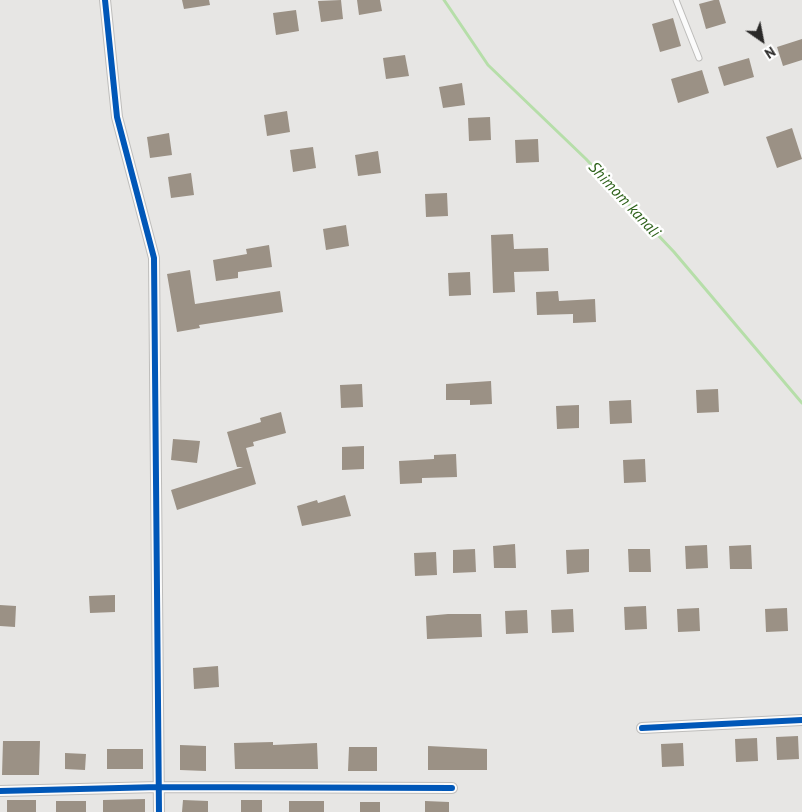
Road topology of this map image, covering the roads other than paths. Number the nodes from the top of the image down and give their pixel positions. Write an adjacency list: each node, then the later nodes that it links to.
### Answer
1 (105, 0): 6 (street)
2 (676, 0): 3 (lane)
3 (699, 58)
4 (802, 720): 5 (street)
5 (642, 728)
6 (159, 787): 7 (street); 8 (street); 9 (street)
7 (452, 788)
8 (0, 791)
9 (159, 812)

